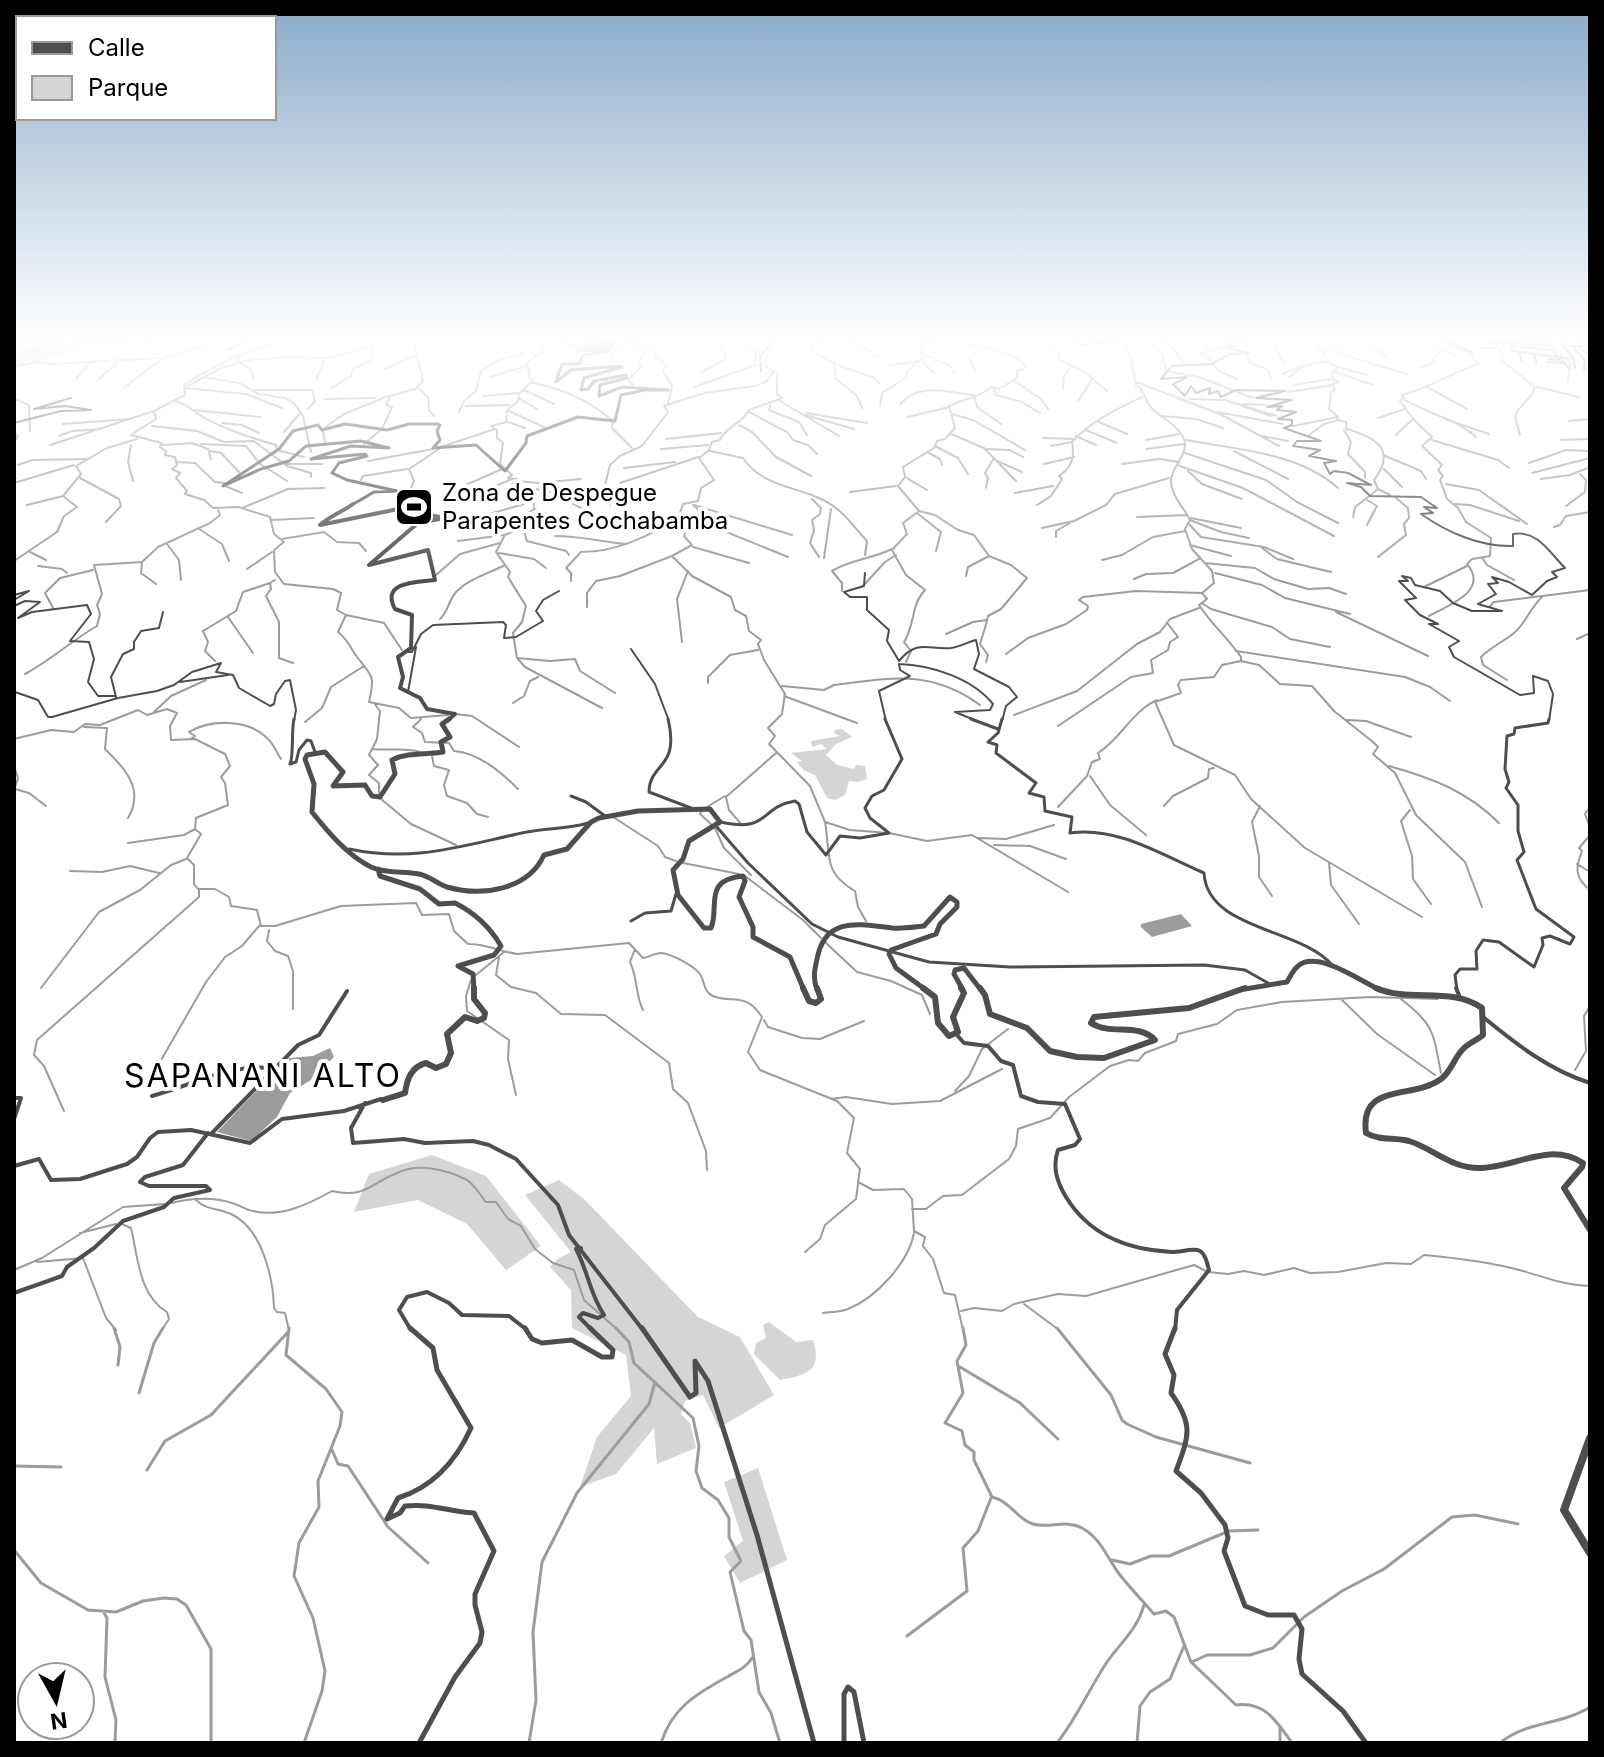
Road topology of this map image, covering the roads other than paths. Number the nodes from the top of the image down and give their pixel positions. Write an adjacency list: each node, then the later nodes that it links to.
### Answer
1 (34, 418): 4 (street)
2 (572, 418): 11 (street)
3 (1280, 418): 34 (street)
4 (14, 423)
5 (865, 573): 12 (street)
6 (559, 591): 9 (street)
7 (14, 606): 17 (street)
8 (163, 612): 17 (street)
9 (417, 645): 11 (street); 16 (street)
10 (631, 649): 21 (street)
11 (405, 652): 16 (street)
12 (899, 662): 18 (street); 18 (street); 24 (street)
13 (231, 675): 14 (street); 14 (street); 19 (street)
14 (178, 682): 17 (street)
15 (15, 692): 17 (street)
16 (408, 692): 19 (street)
17 (116, 697)
18 (998, 729): 31 (street)
19 (315, 752): 25 (street)
20 (571, 796): 22 (street)
21 (693, 809): 22 (street); 24 (street)
22 (605, 816): 23 (street)
23 (591, 822): 25 (street); 26 (street)
24 (718, 824): 27 (street); 29 (street)
25 (349, 849): 26 (street)
26 (378, 869): 41 (street)
27 (676, 894): 28 (street); 29 (street)
28 (631, 921)
29 (827, 934): 30 (street); 30 (street)
30 (890, 951): 32 (street); 36 (street)
31 (1332, 965): 32 (street); 34 (street)
32 (1268, 983): 36 (street)
33 (347, 991): 37 (street)
34 (1459, 995): 35 (street)
35 (1483, 1017): 38 (street); 46 (street)
36 (956, 1034): 55 (street)
37 (278, 1069): 39 (street); 44 (street)
38 (1590, 1083)
39 (152, 1096)
40 (14, 1098): 43 (street)
41 (383, 1100): 42 (street)
42 (365, 1103): 44 (street); 47 (street)
43 (14, 1119)
44 (210, 1133): 45 (street); 48 (street)
45 (14, 1166)
46 (1590, 1230)
47 (581, 1248): 51 (street); 52 (street)
48 (14, 1293)
49 (1590, 1438): 50 (street)
50 (1590, 1553)
51 (419, 1743)
52 (814, 1743)
53 (844, 1743): 54 (street)
54 (864, 1743)
55 (1366, 1743)

